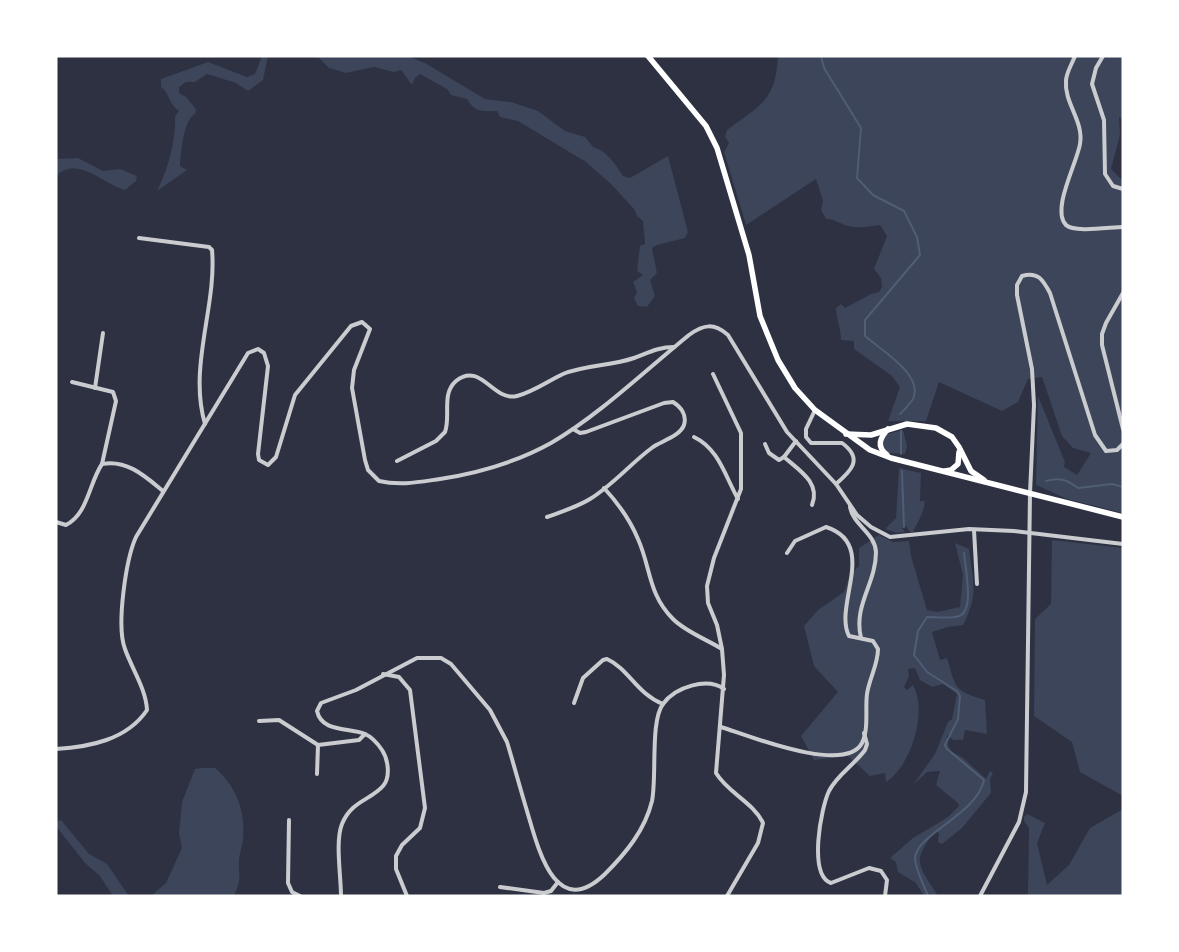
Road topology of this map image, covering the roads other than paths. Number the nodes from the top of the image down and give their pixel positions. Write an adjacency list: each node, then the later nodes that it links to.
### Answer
1 (648, 56): 13 (main road)
2 (1075, 56): 5 (street)
3 (1103, 56): 4 (street)
4 (1123, 189)
5 (1123, 227)
6 (139, 238): 14 (street)
7 (1123, 293): 17 (street)
8 (103, 333): 12 (street)
9 (674, 348): 16 (street); 21 (street); 28 (street)
10 (713, 374): 36 (street)
11 (72, 382): 12 (street)
12 (95, 388): 29 (street)
13 (815, 410): 18 (main road); 31 (street)
14 (205, 424): 16 (street); 34 (street)
15 (890, 428): 19 (main road); 24 (main road); 27 (main road)
16 (573, 429): 33 (street)
17 (1123, 429)
18 (845, 434): 19 (main road); 25 (main road)
19 (871, 434): 25 (main road)
20 (694, 436): 36 (street)
21 (796, 441): 26 (street); 31 (street)
22 (765, 444): 26 (street)
23 (1123, 444): 35 (street)
24 (959, 447): 30 (main road); 32 (main road)
25 (870, 450): 27 (main road)
26 (784, 457): 37 (street)
27 (891, 458): 30 (main road)
28 (397, 461)
29 (102, 464): 34 (street); 41 (street)
30 (940, 472): 32 (main road)
31 (836, 484): 38 (street)
32 (998, 486): 35 (main road)
33 (604, 488): 39 (street); 48 (street)
34 (164, 491): 58 (street)
35 (1030, 493): 40 (main road); 43 (street)
36 (738, 499): 48 (street)
37 (812, 505)
38 (850, 507): 42 (street); 47 (street)
39 (547, 517)
40 (1123, 517)
41 (56, 522)
42 (974, 530): 43 (street); 46 (street)
43 (1030, 534): 44 (street); 70 (street)
44 (1123, 544)
45 (787, 553): 47 (street)
46 (977, 584)
47 (861, 638): 55 (street)
48 (722, 649): 50 (street)
49 (383, 674): 56 (street); 61 (street); 66 (street)
50 (724, 690): 52 (street); 54 (street)
51 (574, 703): 52 (street)
52 (663, 704): 63 (street)
53 (259, 721): 57 (street)
54 (721, 727): 55 (street); 68 (street)
55 (864, 733): 69 (street)
56 (365, 734): 57 (street); 65 (street)
57 (318, 745): 59 (street)
58 (56, 749)
59 (317, 774)
60 (289, 820): 64 (street)
61 (558, 882): 62 (street); 63 (street)
62 (500, 887)
63 (581, 890): 67 (street)
64 (300, 896)
65 (341, 896)
66 (407, 896)
67 (578, 896)
68 (728, 896)
69 (885, 896)
70 (980, 896)

